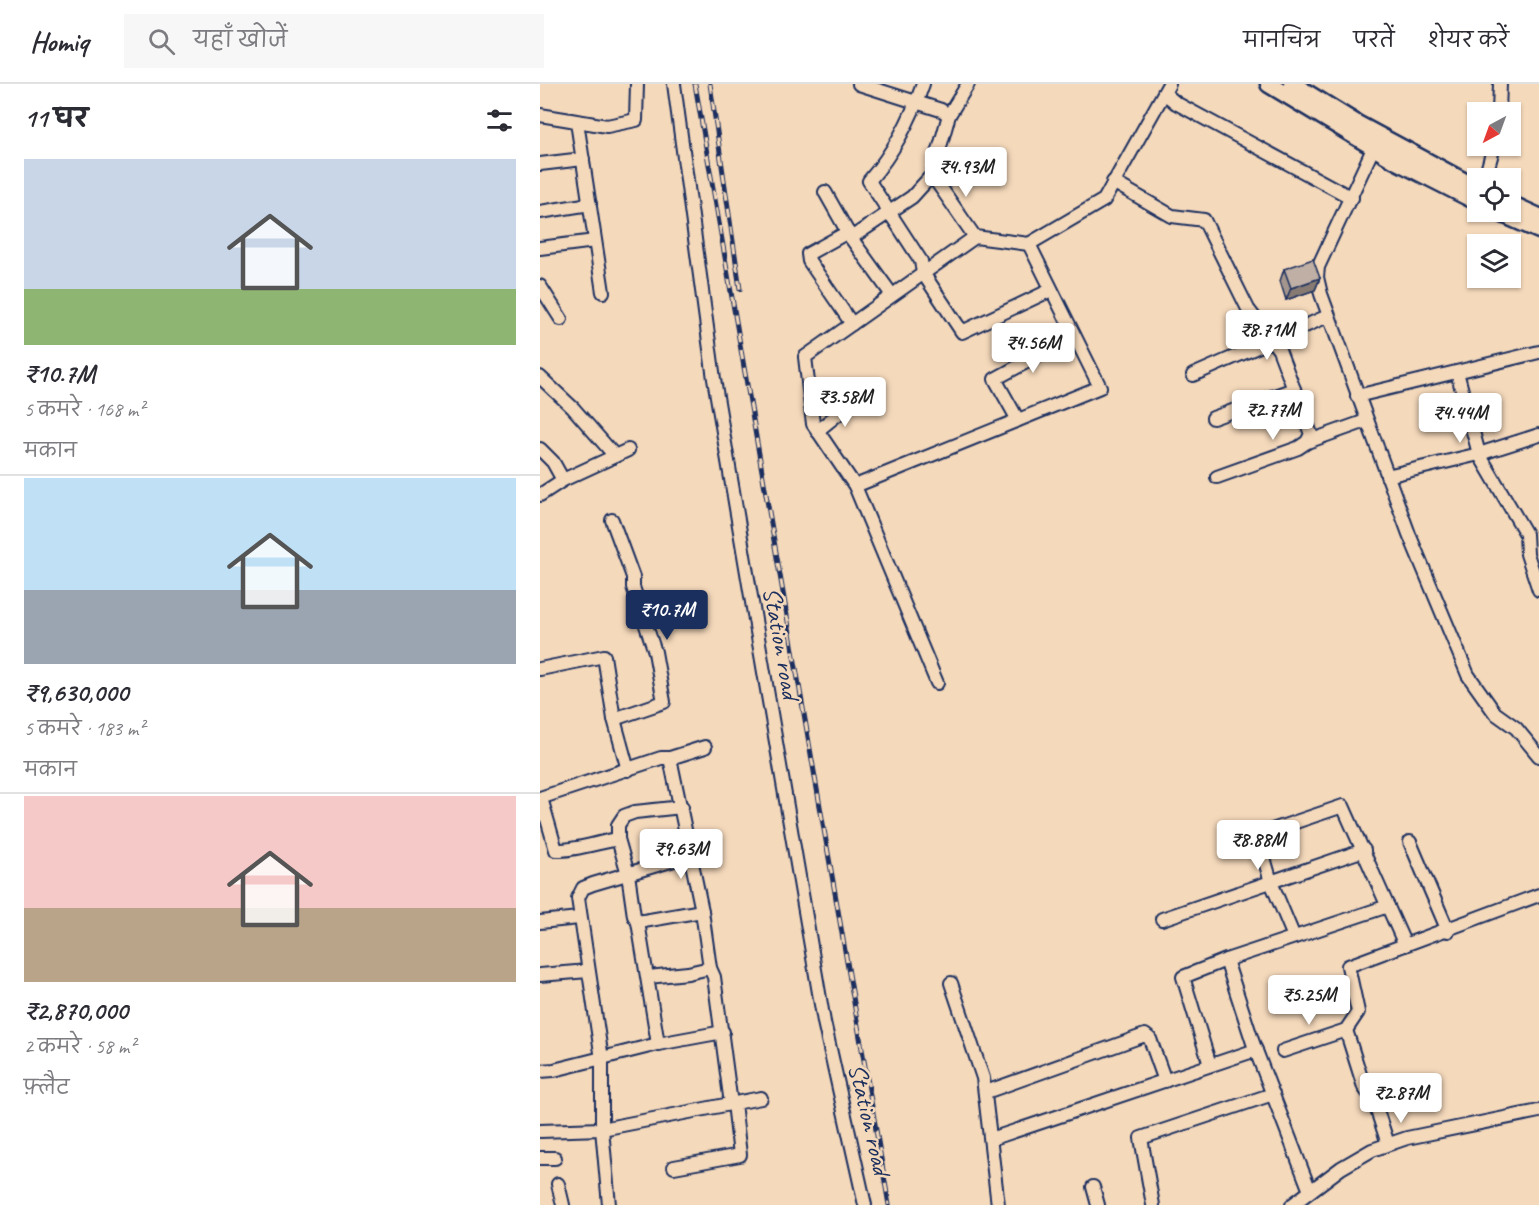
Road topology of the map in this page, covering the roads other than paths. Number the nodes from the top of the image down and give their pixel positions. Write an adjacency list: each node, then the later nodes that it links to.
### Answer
1 (637, 84): 14 (street)
2 (674, 84): 127 (street, Station road)
3 (859, 84): 10 (street)
4 (923, 84): 10 (street)
5 (968, 84): 13 (street)
6 (1269, 84): 15 (main road)
7 (1292, 84): 15 (main road)
8 (1500, 84): 11 (street)
9 (1166, 88): 19 (street); 23 (street)
10 (916, 102): 13 (street); 27 (street)
11 (1499, 102)
12 (540, 115): 14 (street)
13 (949, 115): 18 (street)
14 (577, 122): 16 (street)
15 (1377, 142): 20 (main road); 22 (main road); 23 (street)
16 (583, 159): 17 (street); 24 (street)
17 (540, 164)
18 (933, 175): 27 (street); 32 (street)
19 (1113, 182): 34 (street); 45 (street)
20 (1467, 184)
21 (825, 192): 31 (street)
22 (1467, 195)
23 (1352, 198): 41 (street)
24 (590, 204): 26 (street); 33 (street)
25 (1521, 209): 28 (main road)
26 (540, 212)
27 (890, 212): 31 (street); 36 (street)
28 (1539, 217)
29 (1521, 222): 30 (main road)
30 (1539, 230)
31 (850, 235): 40 (street); 43 (street)
32 (975, 237): 34 (street); 36 (street)
33 (595, 241): 35 (street); 39 (street)
34 (1029, 244): 38 (street)
35 (540, 248)
36 (923, 273): 38 (street); 40 (street)
37 (540, 286): 42 (street)
38 (1051, 290): 44 (street)
39 (603, 292)
40 (892, 295): 43 (street)
41 (1328, 316): 45 (street); 51 (street)
42 (561, 319)
43 (852, 324): 56 (street)
44 (1074, 336): 54 (street); 54 (street)
45 (1271, 343): 48 (street); 50 (street)
46 (1539, 352): 47 (street)
47 (1457, 372): 51 (street); 61 (street)
48 (1193, 375)
49 (540, 377): 62 (street)
50 (1294, 389): 53 (street); 58 (street)
51 (1357, 396): 55 (street)
52 (853, 402): 56 (street)
53 (1213, 418)
54 (1018, 420): 66 (street)
55 (1366, 421): 58 (street); 63 (street)
56 (817, 432): 66 (street)
57 (1539, 435): 61 (street)
58 (1307, 442): 64 (street)
59 (540, 449): 65 (street)
60 (628, 450): 62 (street)
61 (1479, 454): 63 (street); 69 (street)
62 (615, 456): 65 (street)
63 (1387, 476): 74 (street)
64 (1217, 477)
65 (563, 480): 67 (street)
66 (855, 486): 71 (street)
67 (540, 495)
68 (612, 520): 72 (street)
69 (1539, 590)
70 (540, 669): 72 (street)
71 (937, 683)
72 (614, 718): 76 (street)
73 (705, 747): 75 (street)
74 (1539, 756)
75 (670, 758): 76 (street); 78 (street)
76 (628, 770): 77 (street)
77 (540, 798): 79 (street)
78 (682, 807): 79 (street); 82 (street)
79 (618, 839): 83 (street)
80 (1410, 842): 92 (street)
81 (1364, 850): 84 (street); 84 (street); 86 (street)
82 (691, 855): 83 (street); 87 (street)
83 (628, 874): 88 (street); 91 (street)
84 (1271, 882): 89 (street); 93 (street)
85 (1539, 895): 92 (street)
86 (1388, 906): 93 (street); 94 (street)
87 (702, 911): 91 (street); 96 (street)
88 (579, 918): 90 (street); 97 (street)
89 (1162, 920)
90 (540, 922)
91 (638, 922): 99 (street)
92 (1448, 931): 94 (street)
93 (1294, 937): 95 (street)
94 (1405, 945): 101 (street)
95 (1226, 960): 104 (street); 107 (street)
96 (710, 968): 99 (street); 102 (street)
97 (588, 971): 98 (street); 106 (street)
98 (540, 975)
99 (648, 977): 103 (street)
100 (951, 983): 110 (street)
101 (1346, 1030): 105 (street); 118 (street)
102 (723, 1032): 103 (street); 113 (street)
103 (658, 1044): 106 (street)
104 (1256, 1050): 107 (street); 111 (street)
105 (1283, 1051)
106 (602, 1059): 108 (street); 115 (street)
107 (1210, 1065): 109 (street)
108 (540, 1071)
109 (1165, 1081): 110 (street); 117 (street)
110 (986, 1092): 117 (street)
111 (1273, 1094): 124 (street); 130 (street)
112 (761, 1098): 113 (street)
113 (733, 1104): 115 (street); 121 (street)
114 (1539, 1111): 118 (street)
115 (602, 1129): 116 (street); 126 (street)
116 (540, 1131)
117 (991, 1139): 128 (street)
118 (1388, 1144): 124 (street)
119 (540, 1158): 120 (street)
120 (555, 1158)
121 (674, 1167)
122 (558, 1184): 125 (street)
123 (1093, 1188): 129 (street)
124 (1311, 1191): 131 (street)
125 (562, 1205)
126 (609, 1205)
127 (865, 1205)
128 (998, 1205)
129 (1098, 1205)
130 (1154, 1205)
131 (1292, 1205)

